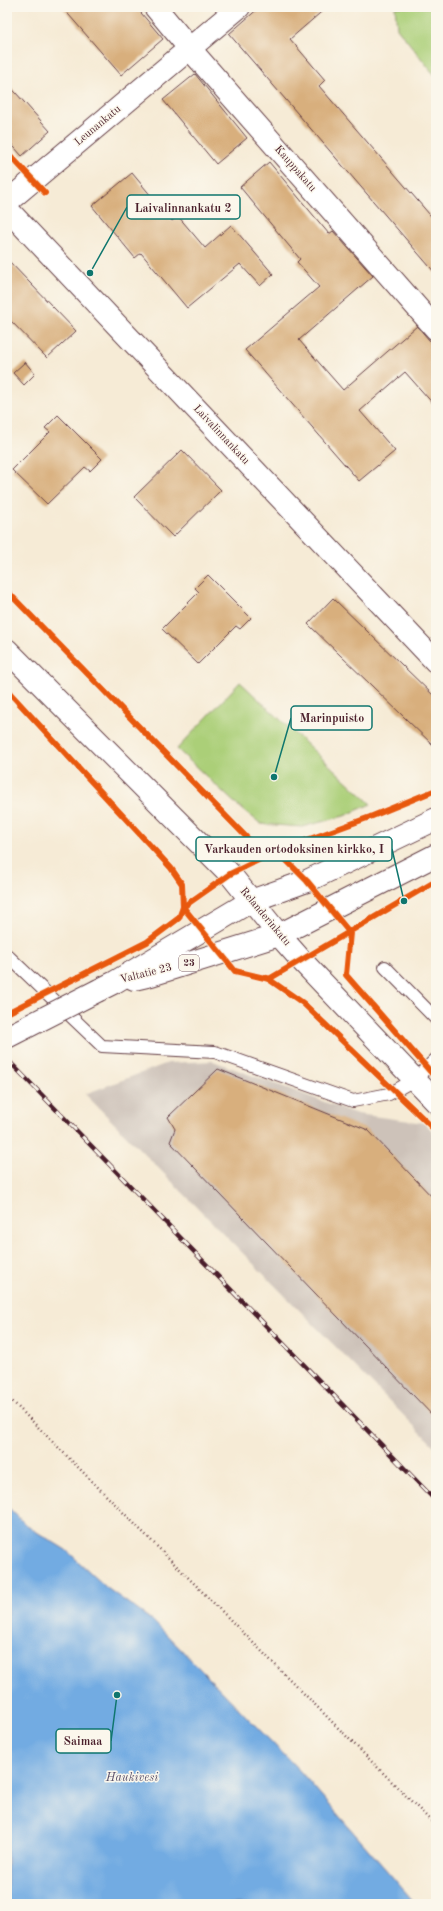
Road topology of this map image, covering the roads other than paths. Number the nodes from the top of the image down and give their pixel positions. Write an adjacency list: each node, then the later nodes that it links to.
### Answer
1 (155, 7): 3 (main road, Kauppakatu)
2 (239, 7): 3 (main road, Leunankatu)
3 (190, 49): 4 (main road, Leunankatu); 6 (main road, Kauppakatu)
4 (7, 202)
5 (7, 208): 8 (main road, Laivalinnankatu)
6 (432, 317)
7 (7, 650): 11 (main road, Relanderinkatu)
8 (436, 662)
9 (436, 819): 11 (main road, 23)
10 (436, 855): 12 (main road, 23)
11 (251, 901): 12 (main road, Relanderinkatu); 15 (main road, Valtatie 23 / 23)
12 (279, 934): 15 (main road, Valtatie 23 / 23); 19 (main road, Relanderinkatu)
13 (7, 955): 19 (lane)
14 (385, 967): 16 (lane)
15 (107, 986): 17 (main road, Valtatie 23 / 23, bridge)
16 (436, 1019)
17 (7, 1037)
18 (436, 1059): 19 (lane)
19 (414, 1080): 20 (main road, Relanderinkatu)
20 (436, 1102)

